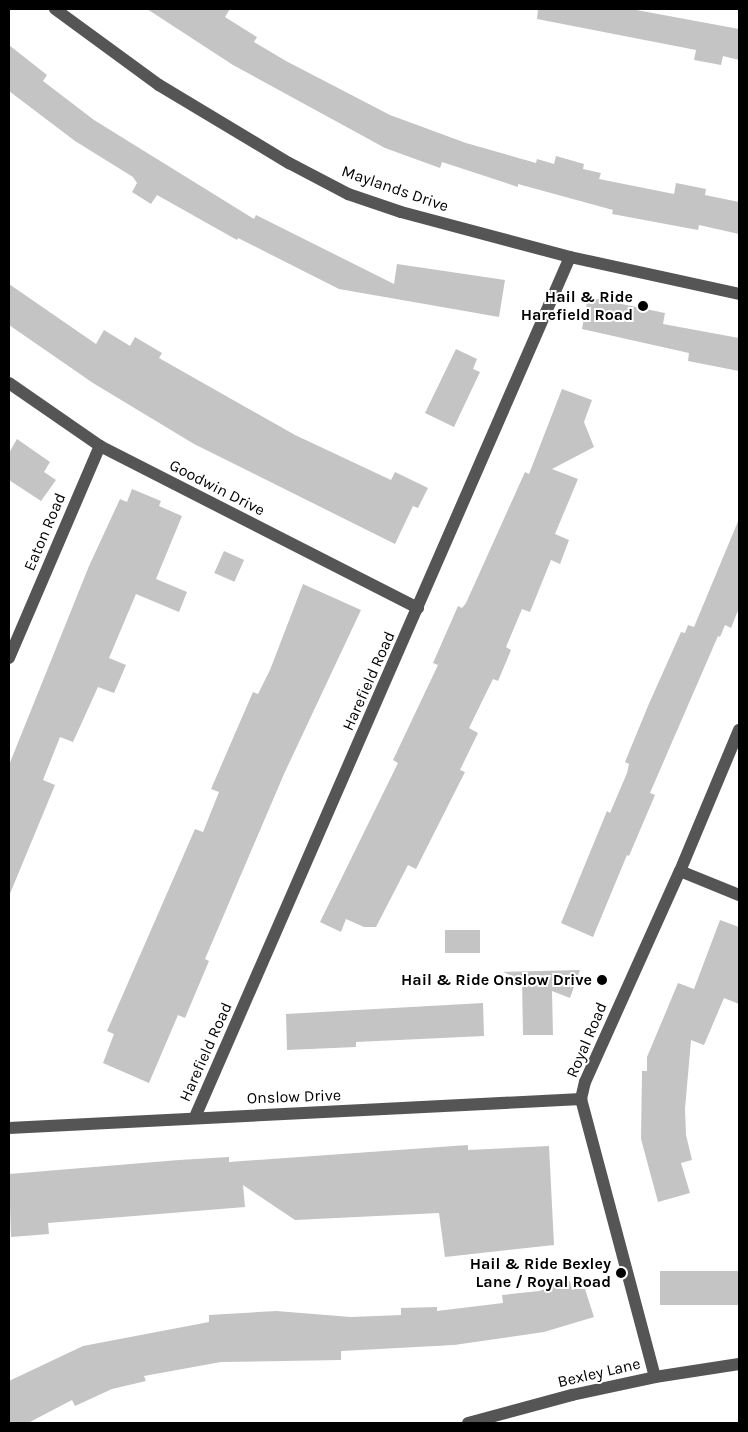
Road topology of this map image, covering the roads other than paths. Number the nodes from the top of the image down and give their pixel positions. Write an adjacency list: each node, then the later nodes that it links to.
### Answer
1 (55, 9): 2 (street, Maylands Drive)
2 (570, 257): 3 (street, Maylands Drive); 6 (street, Harefield Road)
3 (739, 294)
4 (9, 383): 5 (street, Goodwin Drive)
5 (100, 446): 6 (street, Goodwin Drive); 7 (street, Eaton Road)
6 (418, 608): 12 (street, Harefield Road)
7 (9, 658)
8 (739, 730): 9 (street, Royal Road)
9 (680, 871): 10 (street); 11 (street, Royal Road)
10 (739, 895)
11 (581, 1099): 12 (street, Onslow Drive); 15 (street, Royal Road)
12 (195, 1118): 13 (street, Onslow Drive)
13 (9, 1128)
14 (739, 1364): 15 (street, Bexley Lane)
15 (655, 1377): 16 (street, Bexley Lane)
16 (468, 1423)

